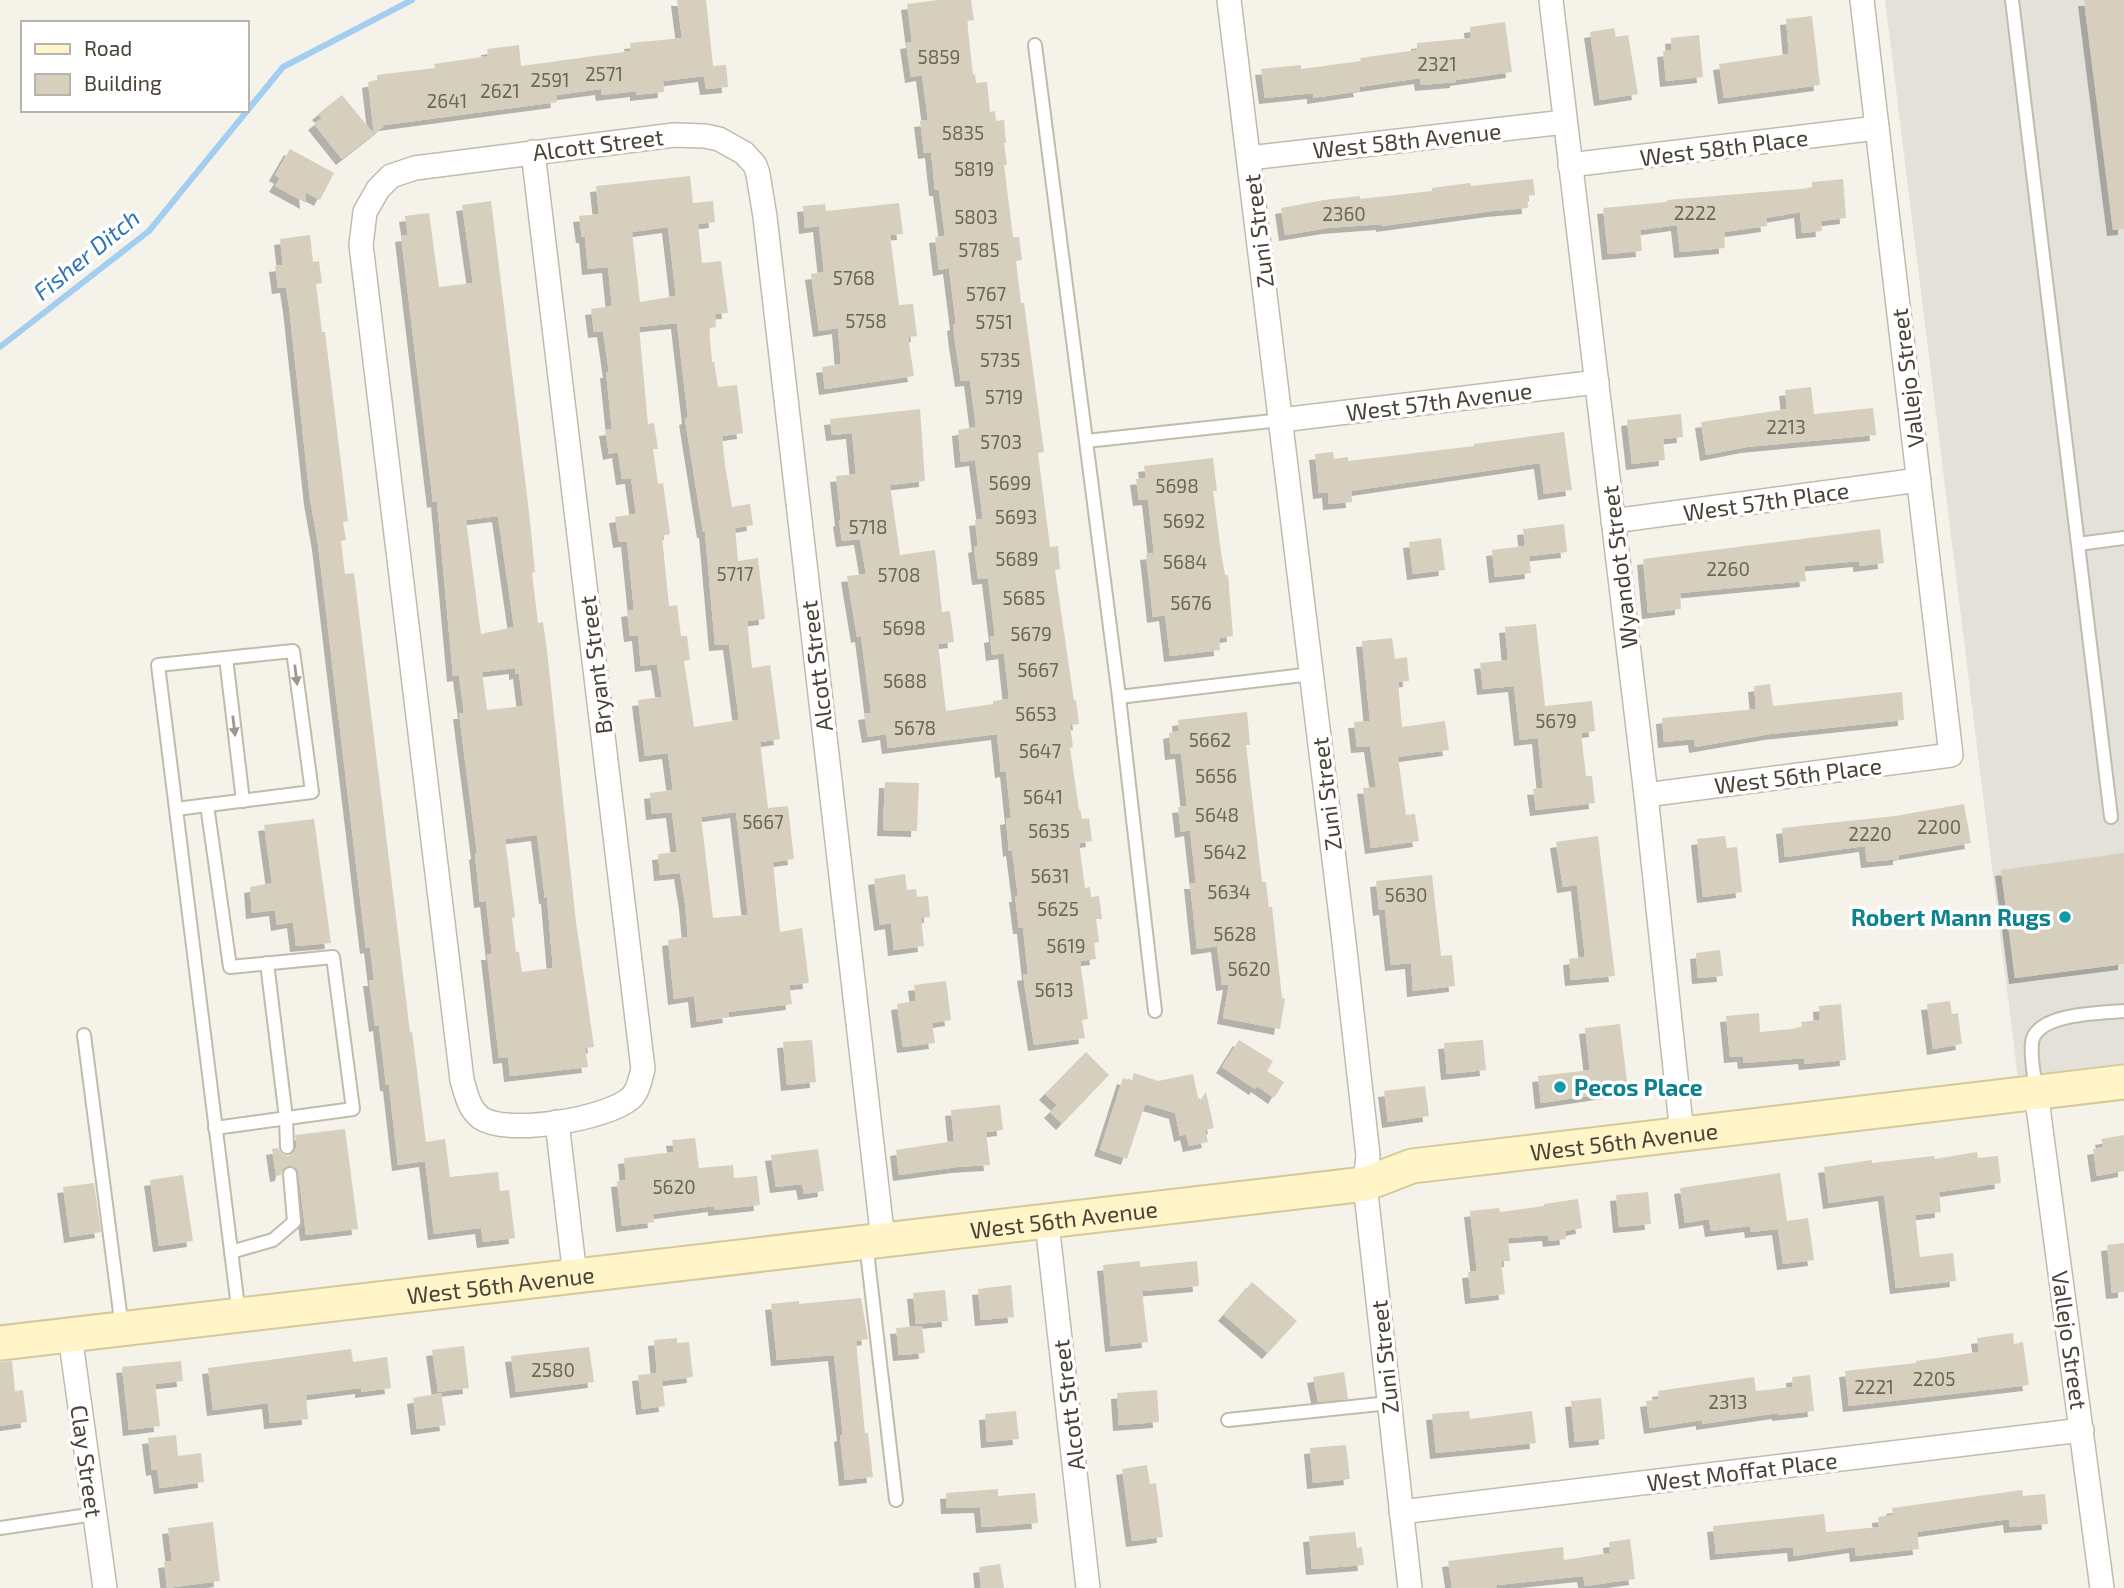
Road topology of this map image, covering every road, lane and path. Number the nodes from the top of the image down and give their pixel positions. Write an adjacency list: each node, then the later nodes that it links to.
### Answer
1 (1229, 0): 9 (street, Zuni Street)
2 (1551, 0): 6 (street, Wyandot Street)
3 (1862, 0): 7 (street, Vallejo Street)
4 (2012, 0): 17 (lane)
5 (1035, 45): 13 (lane)
6 (1565, 122): 9 (street, West 58th Avenue); 10 (street, Wyandot Street)
7 (1877, 128): 10 (street, West 58th Place); 14 (street, Vallejo Street)
8 (533, 152): 34 (street, Bryant Street); 34 (street, Alcott Street); 41 (street, Alcott Street)
9 (1249, 158): 12 (street, Zuni Street)
10 (1570, 165): 11 (street, Wyandot Street)
11 (1597, 382): 12 (street, West 57th Avenue); 15 (street, Wyandot Street)
12 (1281, 420): 13 (lane); 19 (street, Zuni Street)
13 (1086, 441): 20 (lane)
14 (1919, 480): 15 (street, West 57th Place); 21 (street, Vallejo Street)
15 (1613, 521): 22 (street, Wyandot Street)
16 (2124, 538): 17 (lane)
17 (2078, 544): 26 (lane)
18 (226, 658): 23 (lane, one-way to 23); 23 (lane, one-way to 23); 25 (lane)
19 (1312, 674): 20 (lane); 39 (street, Zuni Street)
20 (1119, 697): 28 (lane)
21 (1951, 755): 22 (street, West 56th Place)
22 (1646, 795): 36 (street, Wyandot Street)
23 (243, 801): 24 (lane)
24 (207, 805): 25 (lane); 27 (lane)
25 (176, 809): 35 (lane)
26 (2111, 817)
27 (267, 963): 33 (lane); 33 (lane)
28 (1155, 1011)
29 (2124, 1011): 32 (lane)
30 (84, 1035): 45 (lane)
31 (2124, 1082): 32 (street, West 56th Avenue)
32 (2036, 1092): 36 (street, West 56th Avenue); 50 (street, Vallejo Street)
33 (286, 1118): 35 (lane); 37 (lane)
34 (557, 1122): 43 (street)
35 (215, 1128): 42 (lane)
36 (1682, 1134): 39 (street, West 56th Avenue)
37 (286, 1147)
38 (289, 1174): 42 (lane)
39 (1365, 1184): 40 (street, West 56th Avenue); 48 (street, Zuni Street)
40 (1047, 1223): 41 (street, West 56th Avenue); 56 (street, Alcott Street)
41 (875, 1241): 43 (street, West 56th Avenue); 51 (lane)
42 (231, 1252): 44 (lane)
43 (575, 1276): 44 (street, West 56th Avenue)
44 (239, 1315): 45 (street, West 56th Avenue)
45 (122, 1329): 46 (street, West 56th Avenue)
46 (70, 1335): 47 (street, West 56th Avenue); 53 (street, Clay Street)
47 (0, 1343)
48 (1389, 1403): 49 (lane); 52 (street, Zuni Street)
49 (1228, 1420)
50 (2082, 1430): 52 (street, West Moffat Place); 58 (street, Vallejo Street)
51 (896, 1500)
52 (1401, 1512): 57 (street, Zuni Street)
53 (95, 1514): 54 (lane); 55 (street, Clay Street)
54 (0, 1528)
55 (105, 1588)
56 (1088, 1588)
57 (1410, 1588)
58 (2102, 1588)

